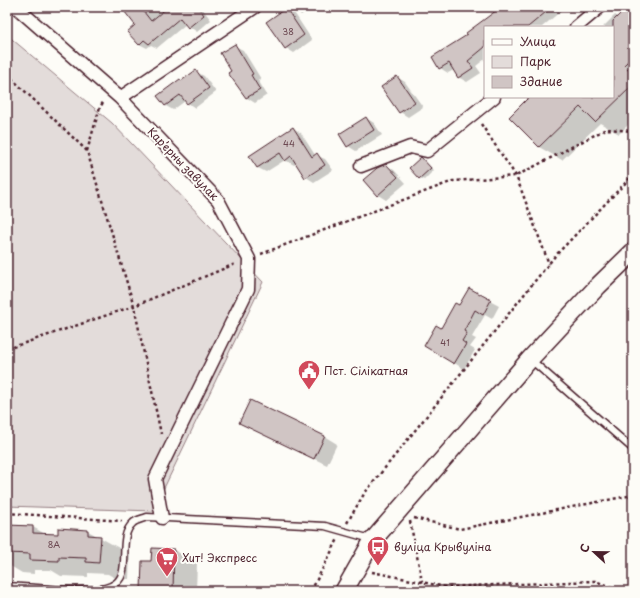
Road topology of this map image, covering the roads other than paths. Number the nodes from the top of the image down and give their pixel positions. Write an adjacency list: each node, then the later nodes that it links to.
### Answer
1 (16, 7): 5 (street, Карʼерны завулак)
2 (255, 7): 5 (street)
3 (600, 7): 4 (street)
4 (577, 26)
5 (120, 98): 11 (street, Карʼерны завулак)
6 (493, 98): 7 (street)
7 (361, 166)
8 (633, 252): 9 (main road)
9 (530, 358): 10 (lane); 12 (main road)
10 (633, 449)
11 (162, 518): 12 (lane); 13 (lane)
12 (373, 540): 14 (main road)
13 (7, 586)
14 (344, 591)

